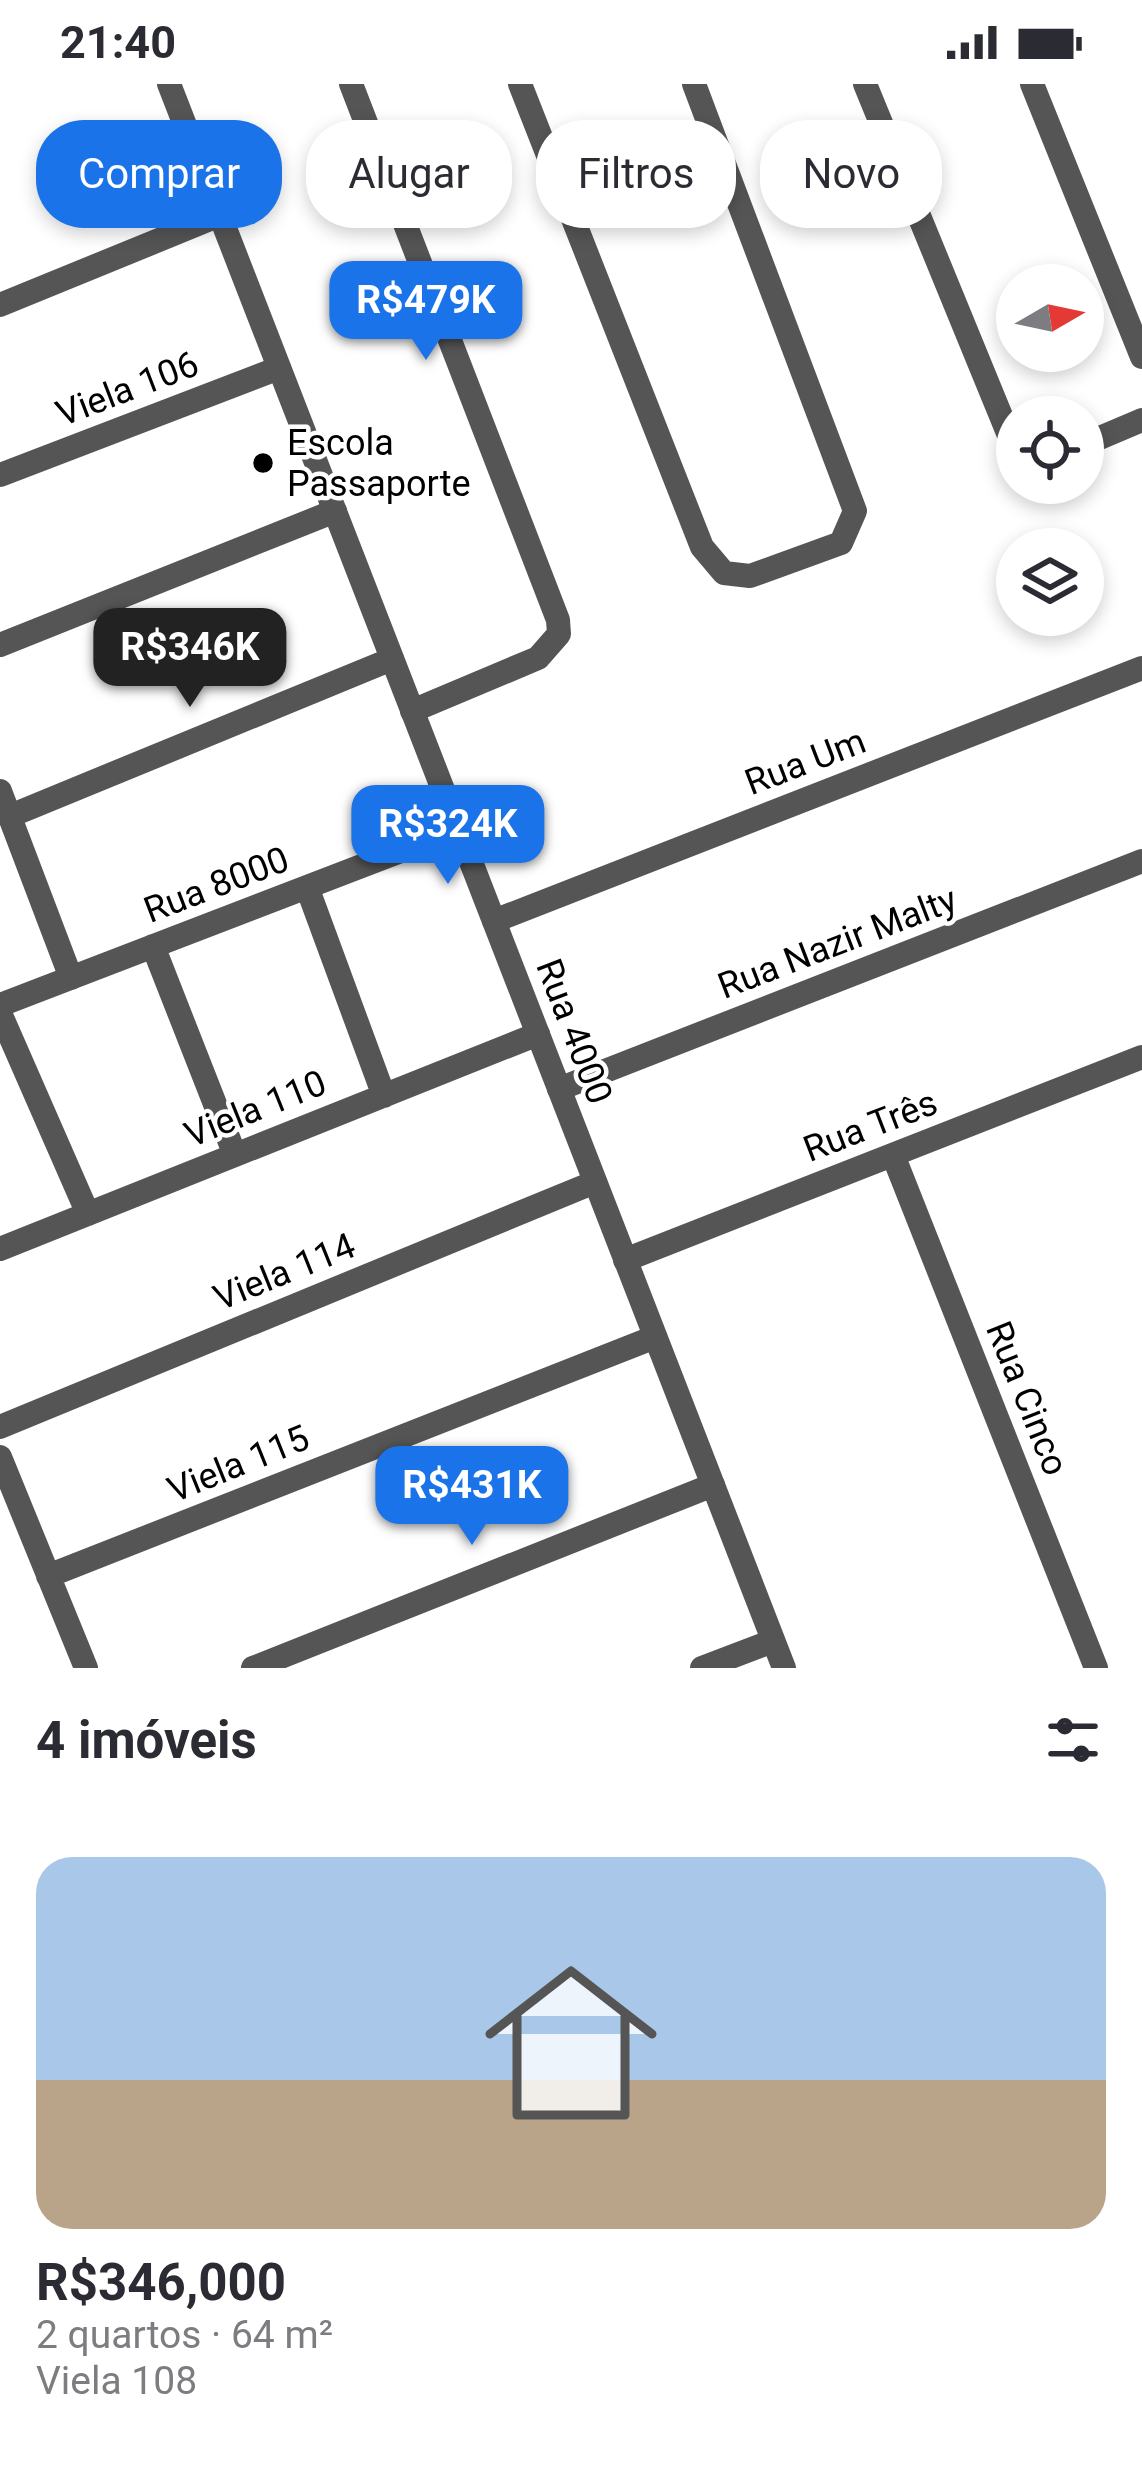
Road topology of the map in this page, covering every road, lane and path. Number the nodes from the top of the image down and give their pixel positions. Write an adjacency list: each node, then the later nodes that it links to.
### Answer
1 (169, 84): 7 (street, Rua 4000)
2 (351, 84): 21 (street)
3 (520, 84): 4 (street)
4 (694, 84)
5 (865, 84): 13 (street)
6 (1032, 84): 11 (street)
7 (183, 120)
8 (188, 228): 10 (street)
9 (225, 228): 12 (street, Rua 4000)
10 (0, 305)
11 (1142, 357)
12 (279, 368): 16 (street, Viela 106); 17 (street, Rua 4000)
13 (996, 404)
14 (1142, 420): 15 (street)
15 (1104, 436)
16 (0, 475)
17 (335, 511): 18 (street); 19 (street, Rua 4000)
18 (0, 645)
19 (392, 659): 21 (street, Rua 4000); 23 (street)
20 (1142, 668): 27 (street, Rua Um)
21 (412, 711): 24 (street, Rua 4000)
22 (0, 790): 23 (street)
23 (10, 816): 29 (street)
24 (458, 829): 26 (street, Rua 8000); 27 (street, Rua 4000)
25 (1142, 861): 33 (street, Rua Nazir Malty)
26 (307, 887): 28 (street, Rua 8000); 34 (street)
27 (494, 921): 31 (street, Rua 4000)
28 (153, 946): 29 (street, Rua 8000); 35 (street)
29 (71, 978): 30 (street, Rua 8000)
30 (0, 1009): 38 (street)
31 (538, 1034): 33 (street, Rua 4000); 34 (street, Viela 110)
32 (1142, 1058): 36 (street, Rua Três)
33 (559, 1089): 37 (street, Rua 4000)
34 (384, 1096): 35 (street, Viela 110)
35 (235, 1155): 38 (street, Viela 110)
36 (893, 1155): 40 (street, Rua Três); 51 (street, Rua Cinco)
37 (595, 1181): 40 (street, Rua 4000); 42 (street, Viela 114)
38 (88, 1214): 39 (street, Viela 110)
39 (0, 1249)
40 (625, 1260): 41 (street, Rua 4000)
41 (655, 1337): 44 (street, Rua 4000); 45 (street, Viela 115)
42 (0, 1426)
43 (0, 1457): 45 (street)
44 (712, 1485): 46 (street, Rua 4000); 48 (street)
45 (48, 1576): 47 (street)
46 (773, 1642): 49 (street); 50 (street, Rua 4000)
47 (86, 1668)
48 (254, 1668)
49 (702, 1668)
50 (784, 1668)
51 (1096, 1668)

